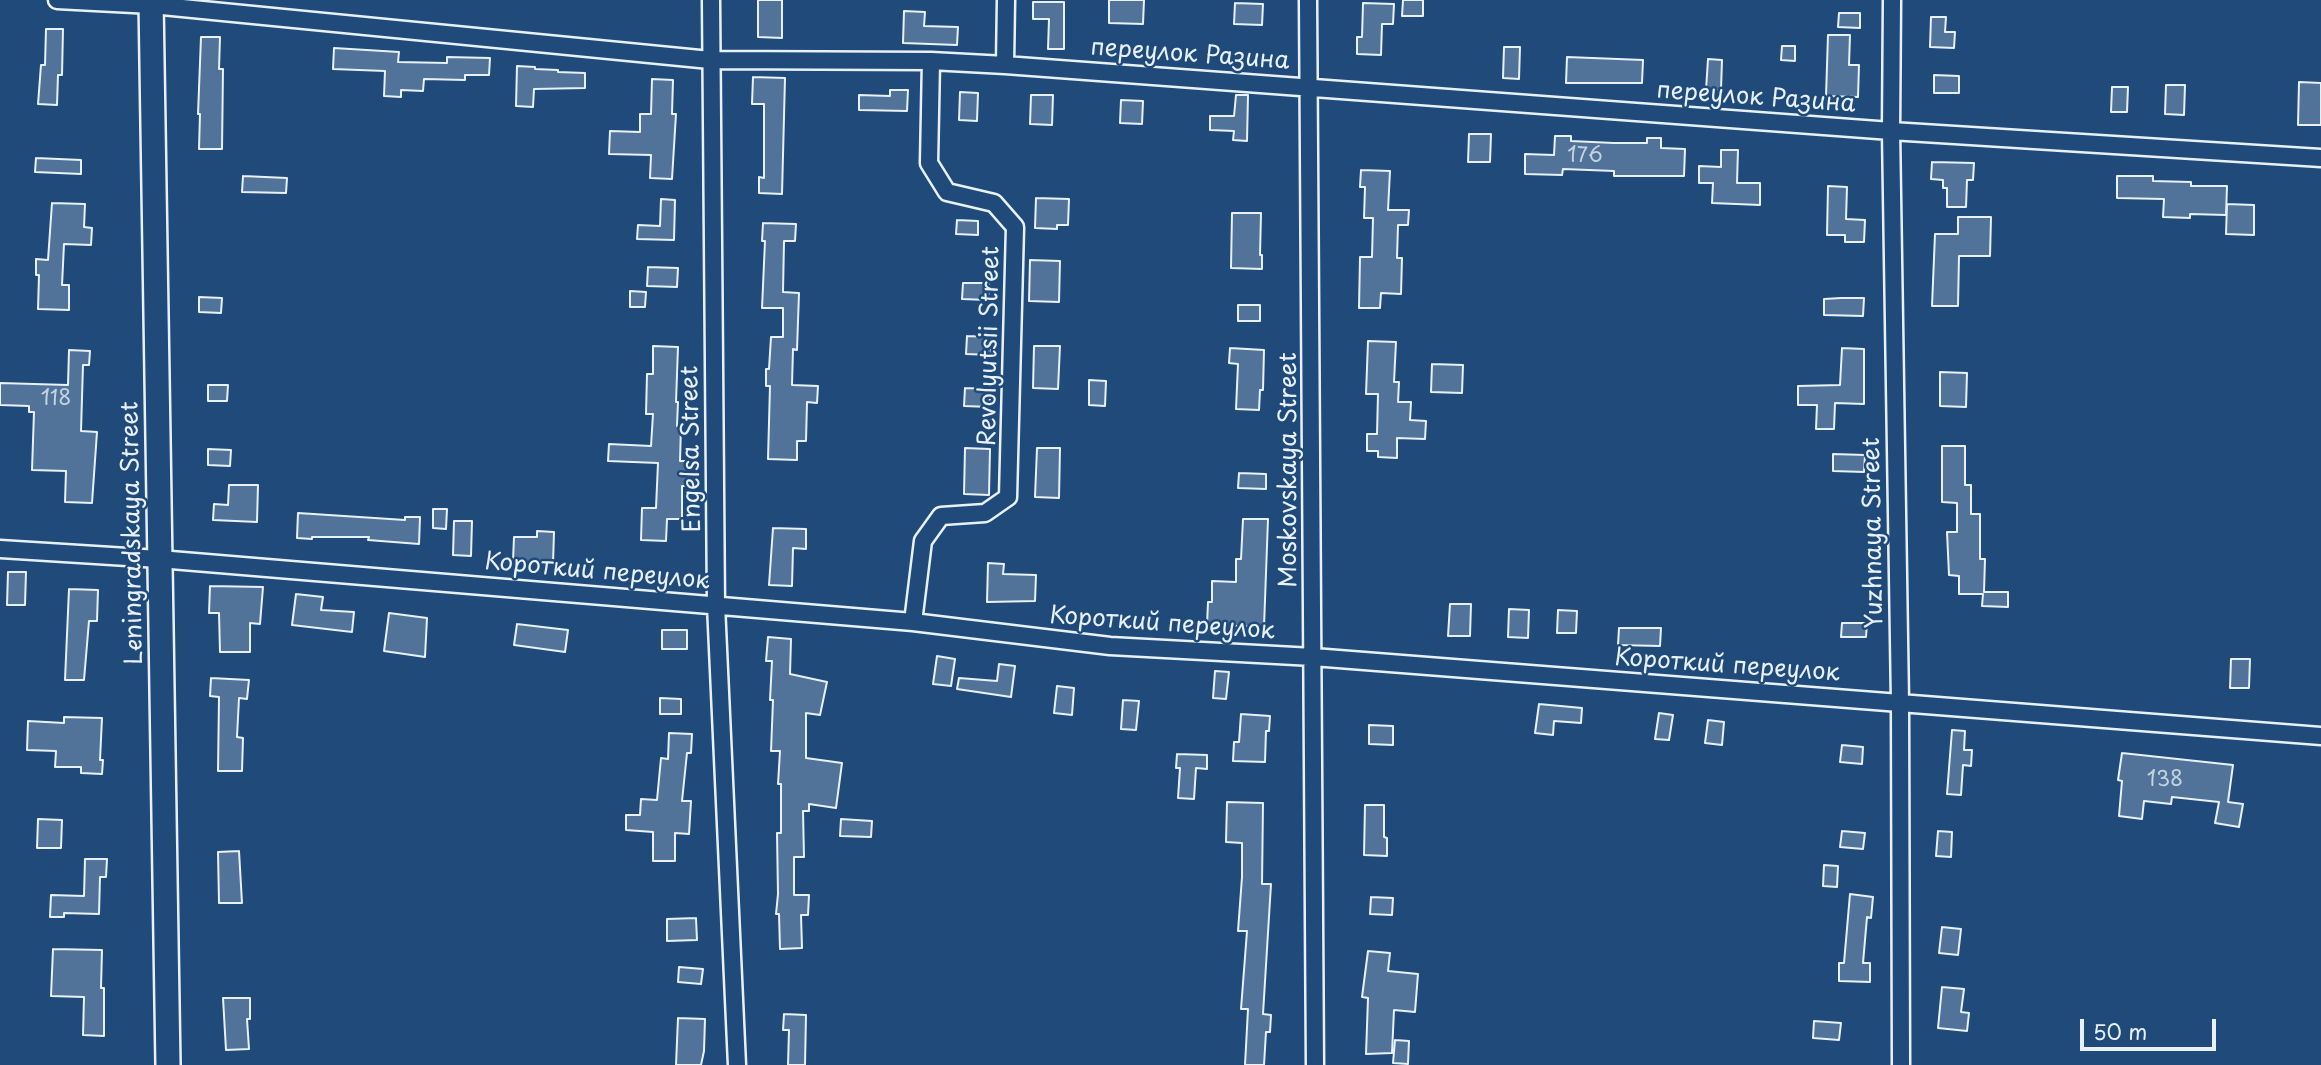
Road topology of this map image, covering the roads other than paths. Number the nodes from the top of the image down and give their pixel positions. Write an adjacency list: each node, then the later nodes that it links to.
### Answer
1 (57, 0): 6 (street, переулок Разина)
2 (711, 0): 7 (street, Engelsa Street)
3 (1006, 0): 9 (street)
4 (1308, 0): 10 (street, Moskovskaya Street)
5 (1892, 0): 11 (street, Yuzhnaya Street)
6 (151, 3): 7 (street, переулок Разина); 14 (street, Leningradskaya Street)
7 (710, 60): 8 (street, переулок Разина); 15 (street, Engelsa Street)
8 (931, 61): 9 (street, переулок Разина); 16 (street, Revolyutsii Street)
9 (1005, 65): 10 (street, переулок Разина)
10 (1309, 87): 11 (street, переулок Разина); 17 (street, Moskovskaya Street)
11 (1891, 131): 12 (street, переулок Разина); 18 (street, Yuzhnaya Street)
12 (2321, 158)
13 (0, 549): 14 (street, Короткий переулок)
14 (159, 559): 15 (street, Короткий переулок); 20 (street, Leningradskaya Street)
15 (716, 605): 16 (street, Короткий переулок); 21 (street, Engelsa Street)
16 (913, 622): 17 (street, Короткий переулок)
17 (1313, 657): 18 (street, Короткий переулок); 22 (street, Moskovskaya Street)
18 (1900, 702): 19 (street, Короткий переулок); 23 (street, Yuzhnaya Street)
19 (2321, 736)
20 (168, 1065)
21 (737, 1065)
22 (1315, 1065)
23 (1901, 1065)

